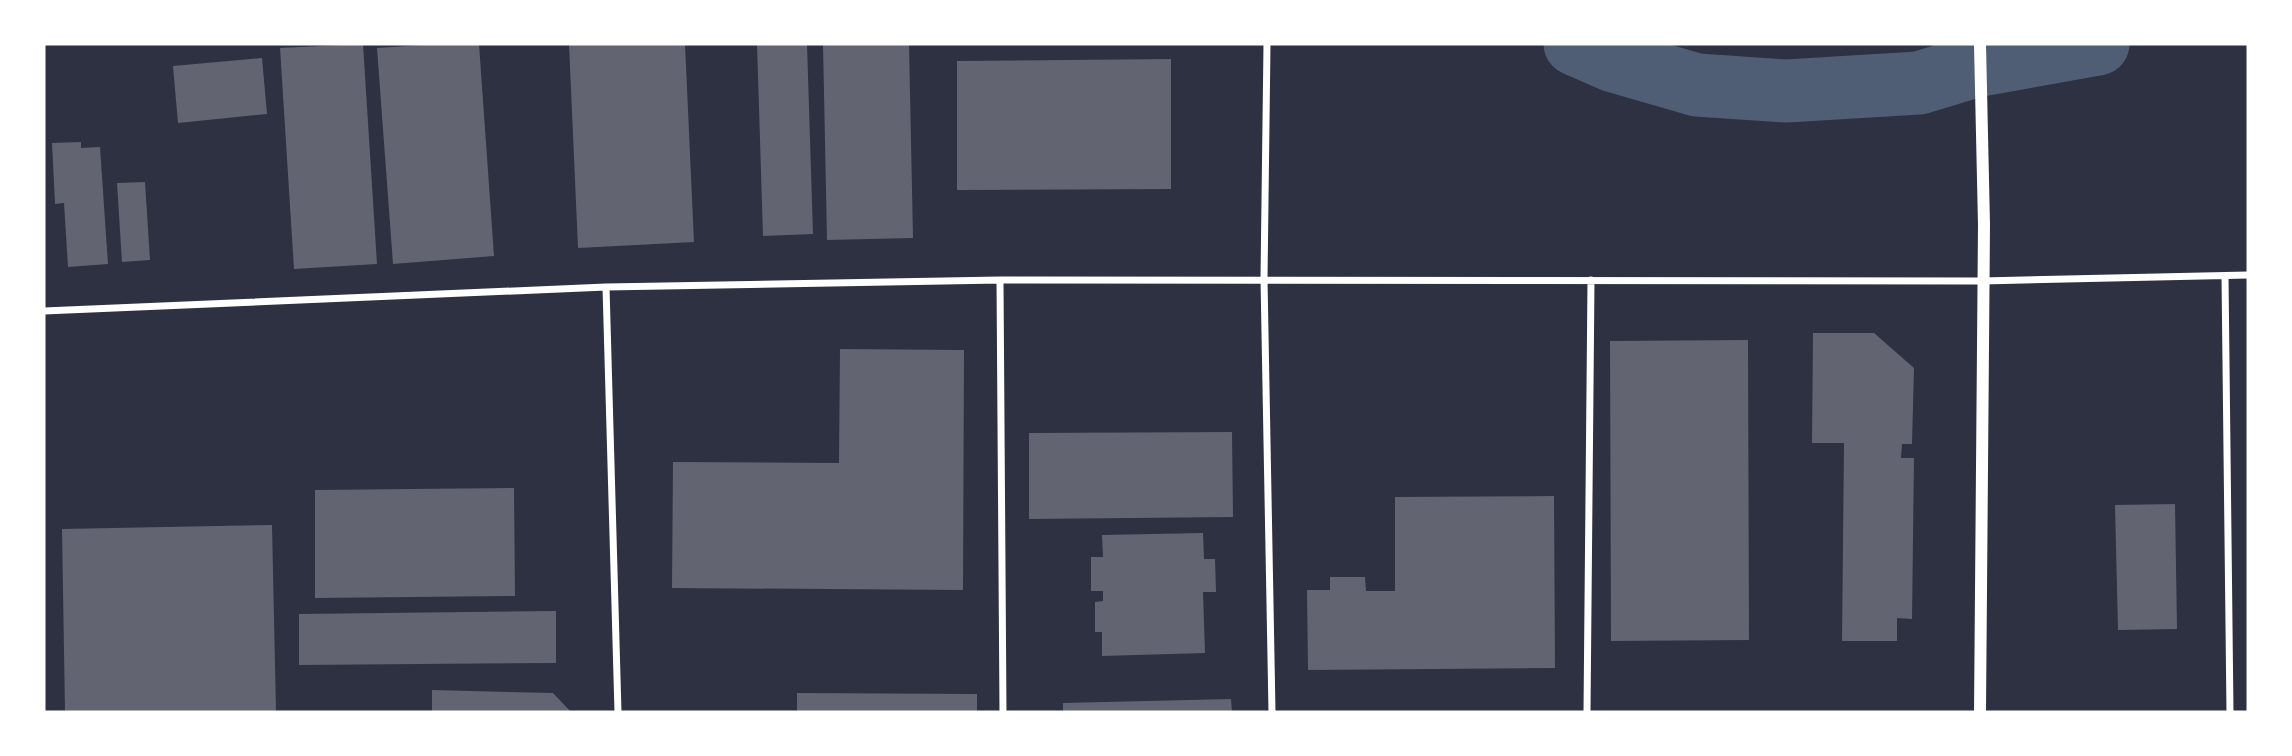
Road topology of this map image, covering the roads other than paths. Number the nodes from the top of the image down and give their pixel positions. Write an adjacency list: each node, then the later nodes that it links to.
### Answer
1 (1267, 44): 5 (street)
2 (1980, 44): 8 (street)
3 (2225, 275): 4 (street); 8 (street); 16 (street)
4 (2248, 275)
5 (1264, 279): 6 (street); 7 (street); 13 (street)
6 (1591, 279): 8 (street); 14 (street)
7 (1000, 280): 9 (street); 12 (street)
8 (1982, 281): 15 (street)
9 (606, 287): 10 (street); 11 (street)
10 (44, 311)
11 (618, 712)
12 (1003, 712)
13 (1272, 712)
14 (1587, 712)
15 (1980, 712)
16 (2230, 712)

